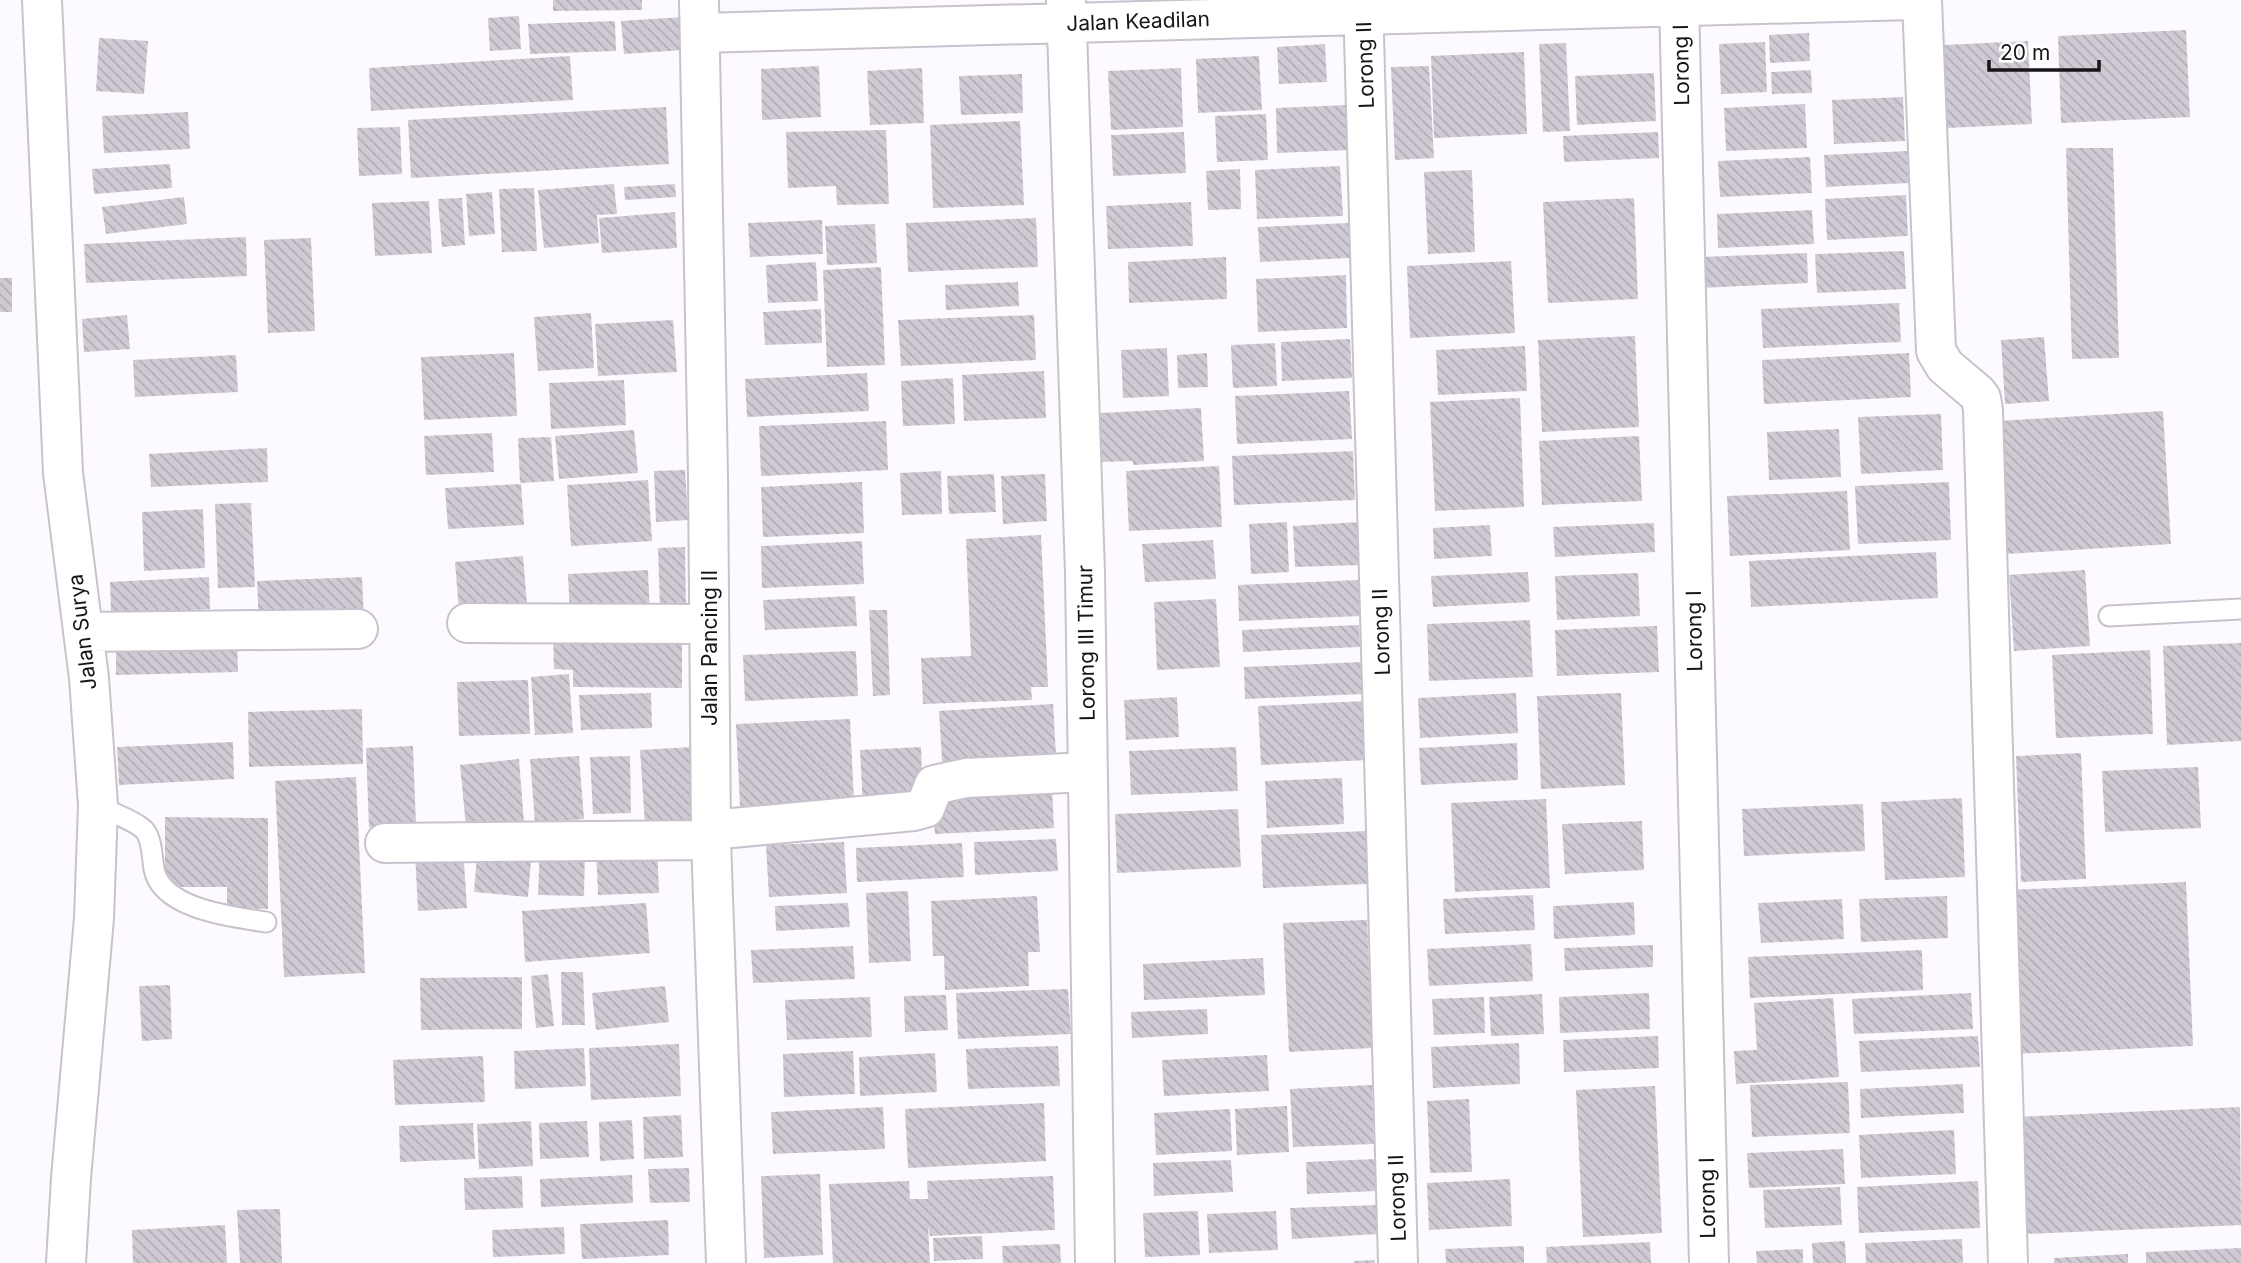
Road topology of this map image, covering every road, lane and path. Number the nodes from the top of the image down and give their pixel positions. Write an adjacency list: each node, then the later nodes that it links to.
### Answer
1 (42, 0): 13 (street, Jalan Surya)
2 (1911, 0): 4 (street, Jalan Keadilan)
3 (1922, 0): 24 (street)
4 (1679, 3): 5 (street, Jalan Keadilan); 23 (street, Lorong I)
5 (1364, 7): 6 (street, Jalan Keadilan); 22 (street, Lorong II)
6 (1066, 12): 7 (street, Jalan Keadilan); 14 (street, Lorong III Timur)
7 (699, 17): 11 (street, Jalan Pancing II)
8 (2241, 609): 9 (lane)
9 (2109, 616)
10 (467, 624): 11 (street)
11 (709, 624): 16 (street, Jalan Pancing II)
12 (358, 629): 13 (street)
13 (83, 632): 15 (street, Jalan Surya)
14 (1087, 772): 16 (street); 21 (street, Lorong III Timur)
15 (98, 805): 18 (lane); 19 (street, Jalan Surya)
16 (710, 835): 17 (street); 20 (street, Jalan Pancing II)
17 (385, 843)
18 (266, 922)
19 (66, 1263)
20 (726, 1263)
21 (1095, 1263)
22 (1398, 1263)
23 (1709, 1263)
24 (2008, 1263)

